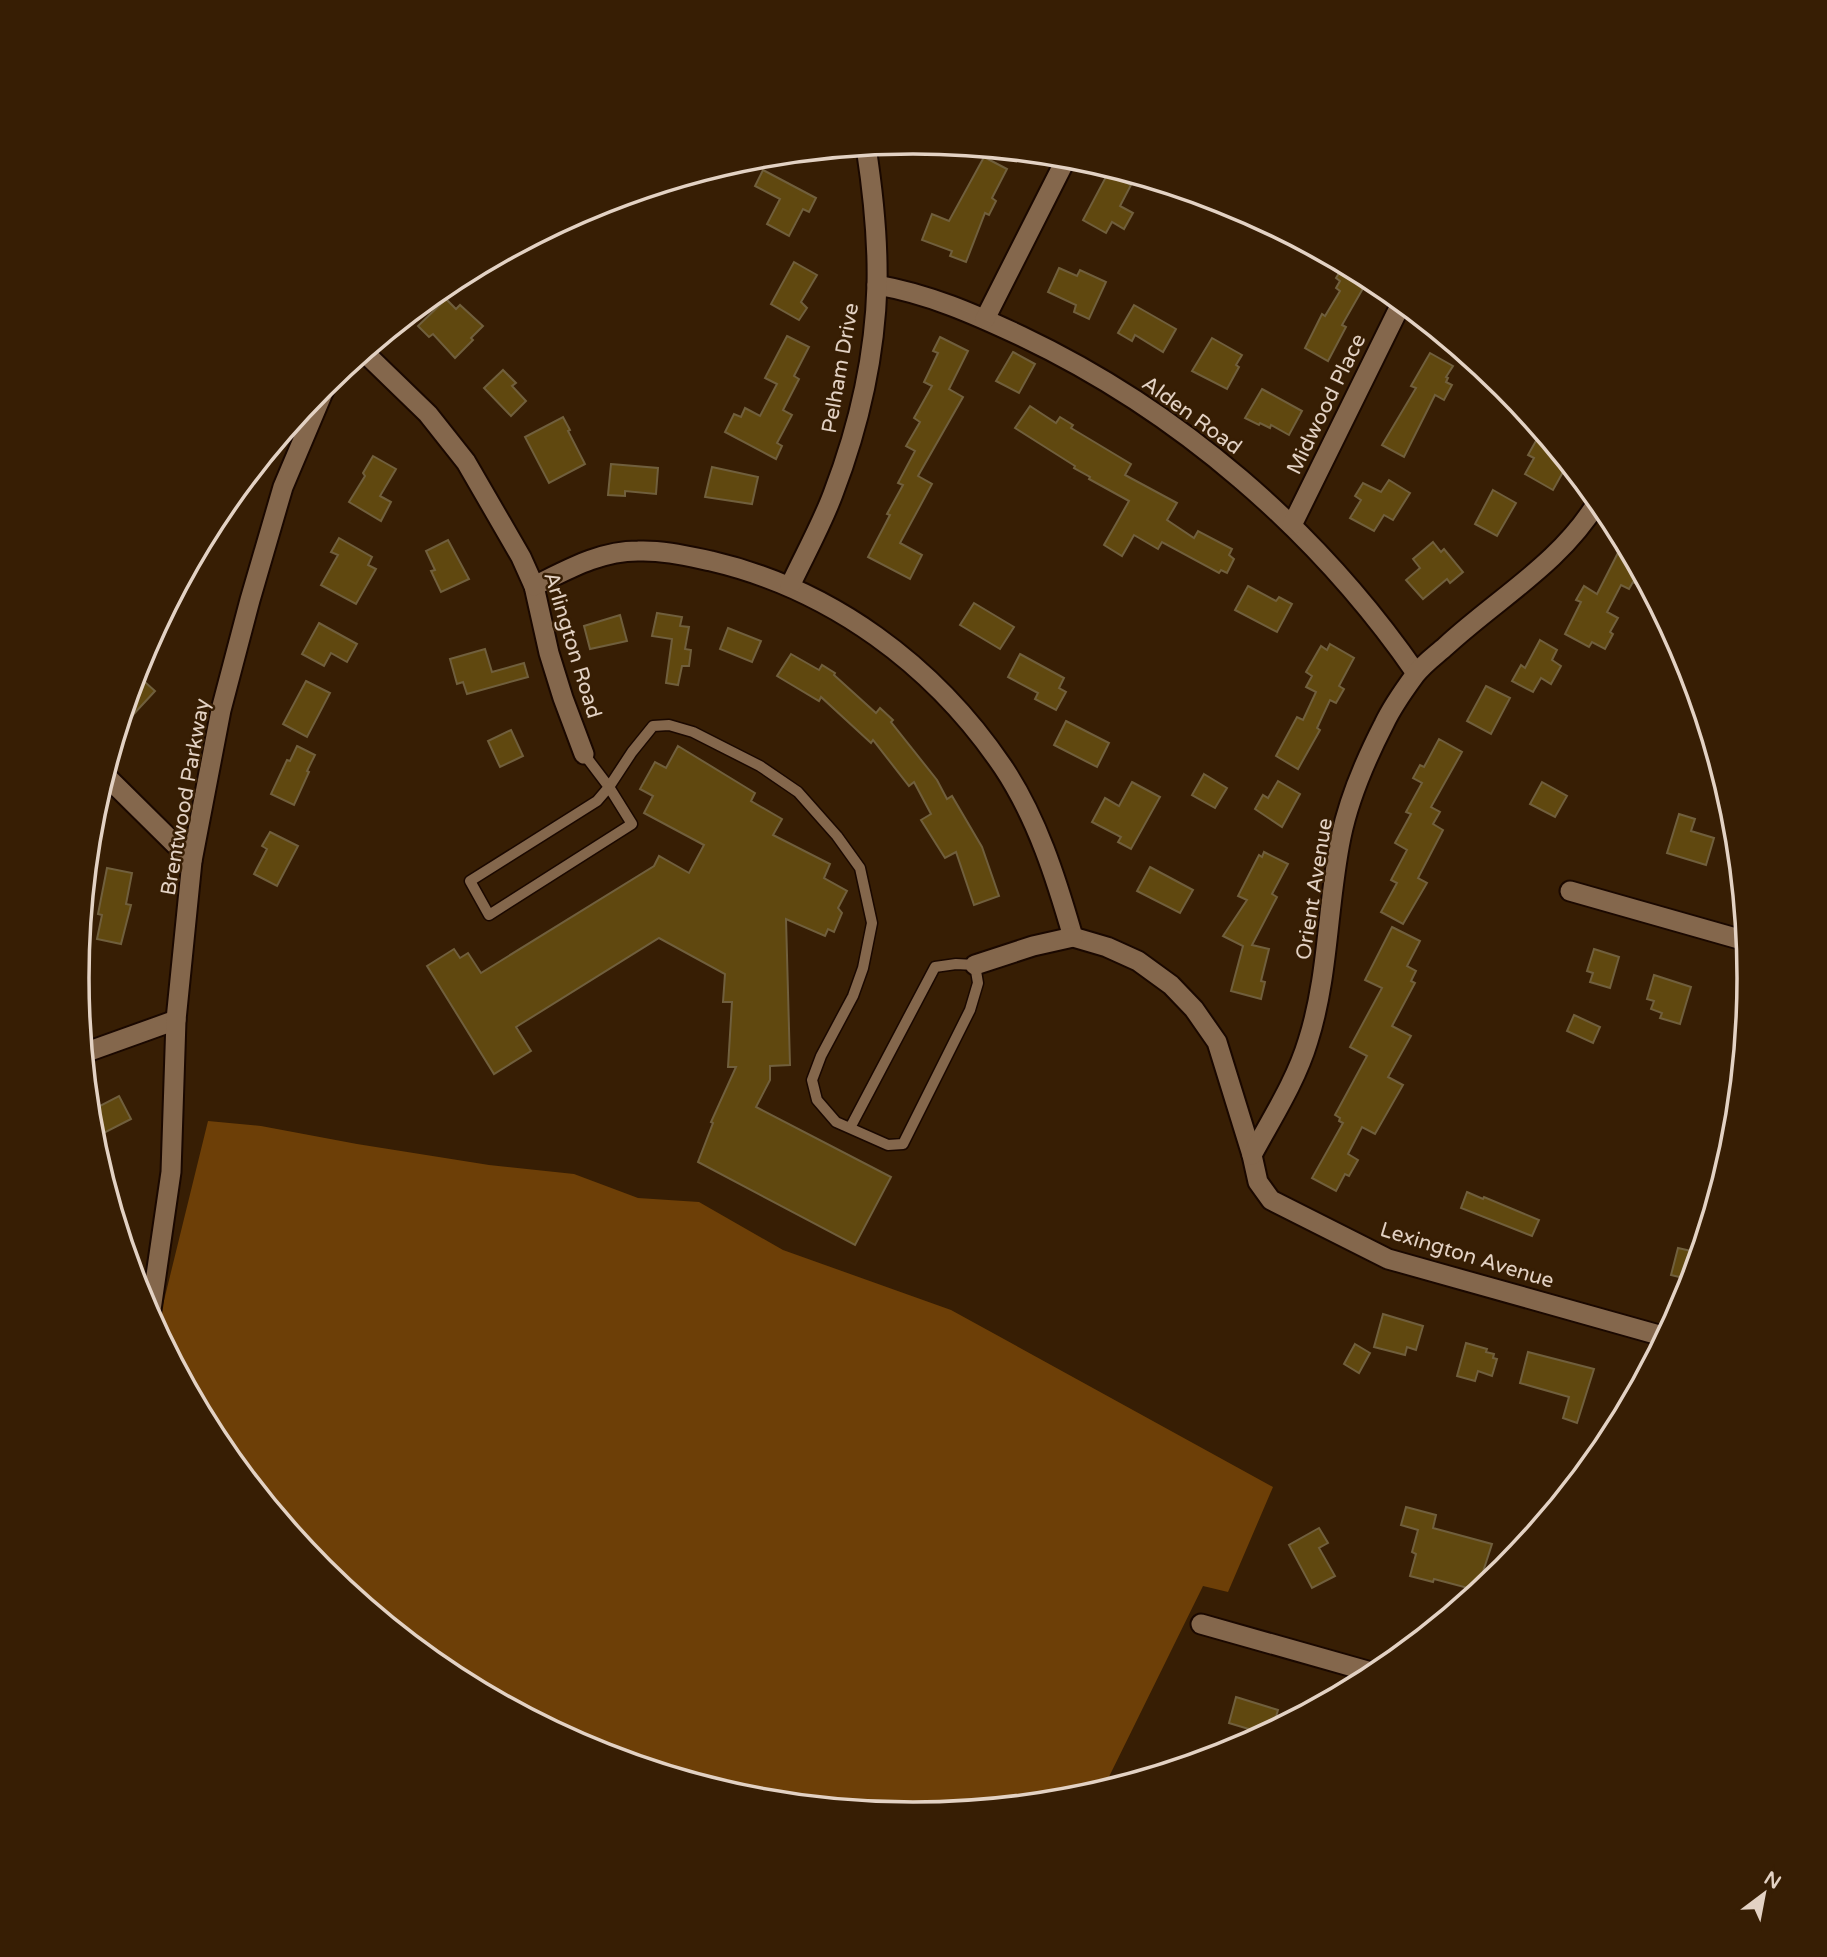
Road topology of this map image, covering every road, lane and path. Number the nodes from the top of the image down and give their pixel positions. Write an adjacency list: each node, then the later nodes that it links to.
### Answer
1 (867, 156): 3 (street, Pelham Drive)
2 (1061, 168): 5 (street)
3 (877, 285): 5 (street, Alden Road); 11 (street, Pelham Drive)
4 (1397, 312): 9 (street, Midwood Place)
5 (985, 319): 9 (street, Alden Road)
6 (371, 358): 10 (street, Arlington Road)
7 (314, 414): 16 (street, Brentwood Parkway)
8 (1592, 512): 12 (street, Orient Avenue)
9 (1292, 525): 12 (street, Alden Road)
10 (534, 586): 11 (street); 13 (street, Arlington Road)
11 (790, 586): 18 (street)
12 (1416, 673): 24 (street, Orient Avenue)
13 (584, 754): 15 (lane)
14 (113, 783): 16 (street)
15 (609, 787): 15 (lane); 23 (lane)
16 (192, 861): 21 (street, Brentwood Parkway)
17 (1570, 891): 19 (street)
18 (1073, 937): 20 (street); 24 (street, Lexington Avenue)
19 (1737, 938)
20 (975, 965): 23 (lane); 23 (lane)
21 (176, 1020): 22 (street); 25 (street, Brentwood Parkway)
22 (93, 1050)
23 (850, 1128)
24 (1252, 1155): 26 (street, Lexington Avenue)
25 (153, 1296)
26 (1657, 1334)
27 (1201, 1624): 28 (street)
28 (1362, 1670)

